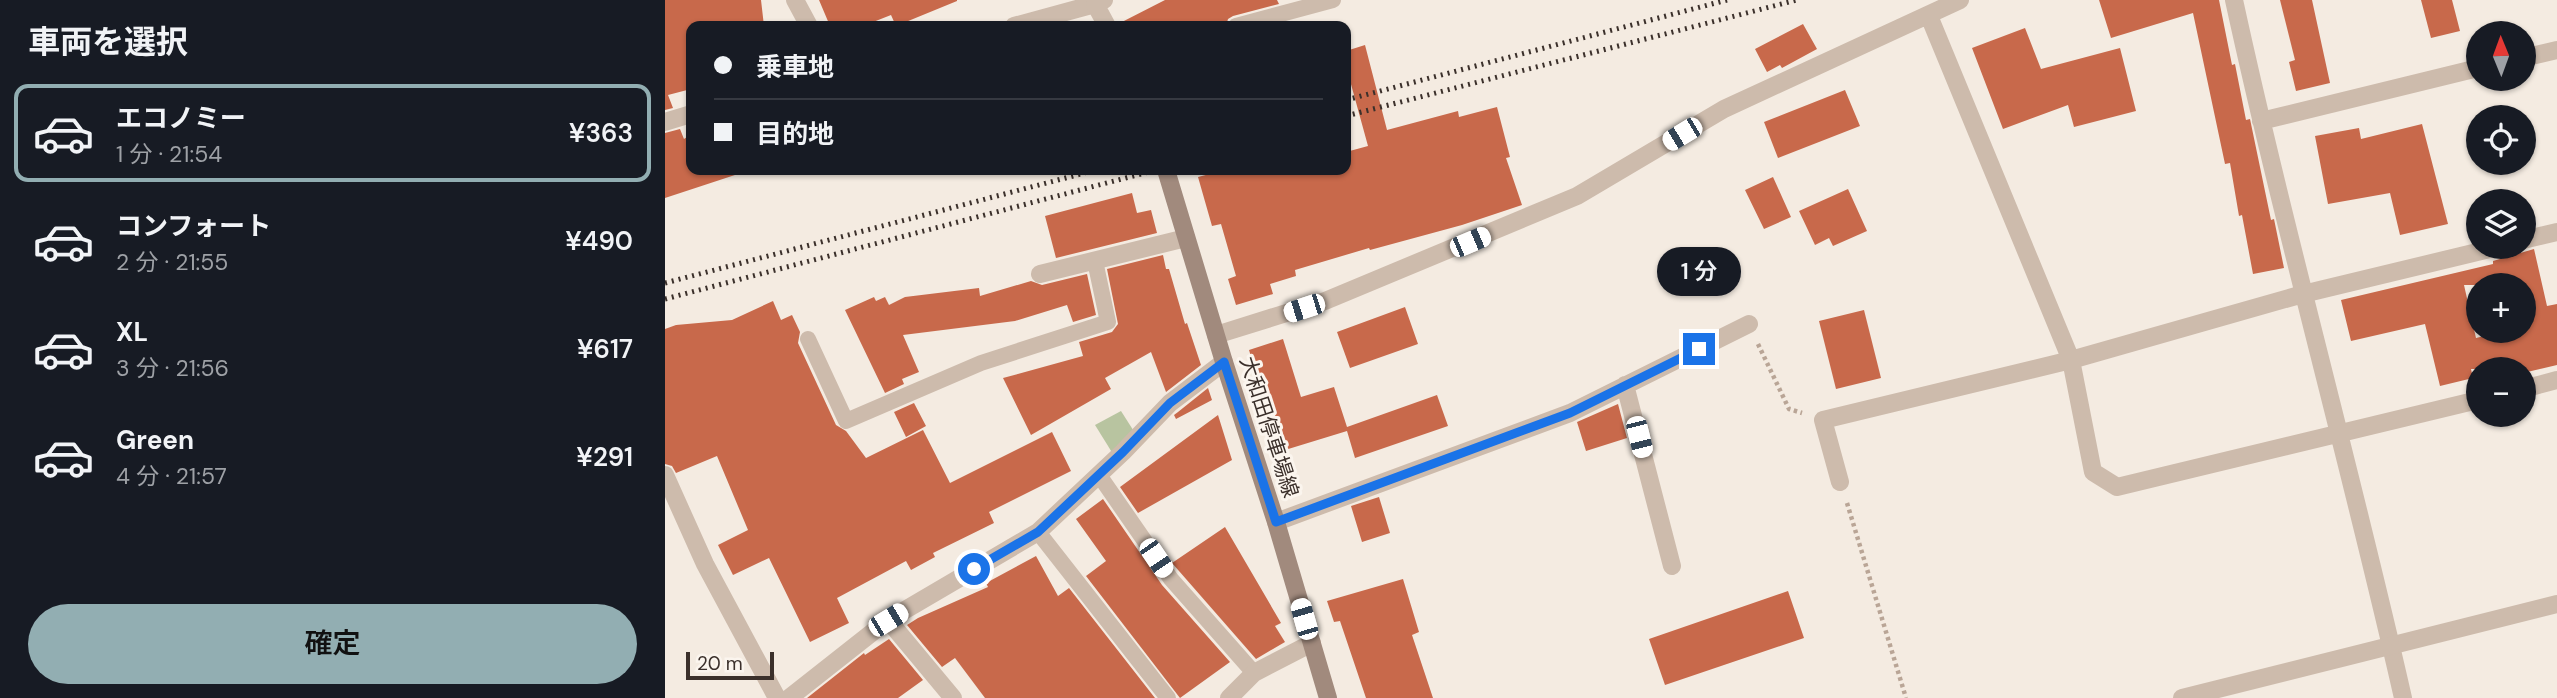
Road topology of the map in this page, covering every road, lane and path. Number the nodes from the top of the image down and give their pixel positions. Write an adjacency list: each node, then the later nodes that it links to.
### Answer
1 (795, 0): 7 (street)
2 (1333, 0): 10 (lane)
3 (1960, 0): 6 (street)
4 (2234, 0): 15 (street)
5 (1097, 1): 8 (street); 9 (street)
6 (1929, 16): 26 (street); 28 (street)
7 (806, 21)
8 (1031, 21)
9 (1105, 21)
10 (1255, 21)
11 (2557, 50): 12 (street)
12 (2536, 55)
13 (2466, 71): 15 (street)
14 (686, 116): 16 (street)
15 (2261, 121): 24 (street)
16 (665, 122)
17 (1167, 175): 20 (main road, 大和田停車場線)
18 (2557, 232): 19 (street)
19 (2536, 237)
20 (1186, 238): 22 (street); 26 (main road, 大和田停車場線)
21 (2466, 255): 24 (street)
22 (1095, 261): 23 (street); 27 (lane)
23 (1040, 274)
24 (2304, 294): 28 (street); 35 (street)
25 (1749, 324): 32 (street); 34 (path)
26 (1216, 334): 29 (main road, 大和田停車場線)
27 (809, 339)
28 (2071, 360): 34 (street); 35 (street)
29 (1224, 362): 37 (street); 39 (main road, 大和田停車場線)
30 (2557, 380): 31 (street)
31 (2536, 385)
32 (1625, 386): 39 (street); 41 (street)
33 (2466, 403): 35 (street)
34 (1823, 420): 38 (street)
35 (2340, 433): 45 (street)
36 (665, 475): 47 (street)
37 (1100, 475): 40 (street); 46 (lane)
38 (1840, 482): 53 (path)
39 (1276, 522): 44 (main road, 大和田停車場線)
40 (1038, 532): 43 (street); 50 (lane)
41 (1672, 566)
42 (2557, 604): 45 (street)
43 (888, 620): 48 (street); 49 (street)
44 (1312, 643): 46 (street); 52 (main road, 大和田停車場線)
45 (2391, 644): 54 (street); 55 (street)
46 (1254, 673): 51 (street)
47 (776, 698)
48 (789, 698)
49 (953, 698)
50 (1168, 698)
51 (1229, 698)
52 (1328, 698)
53 (1906, 698)
54 (2182, 698)
55 (2403, 698)

